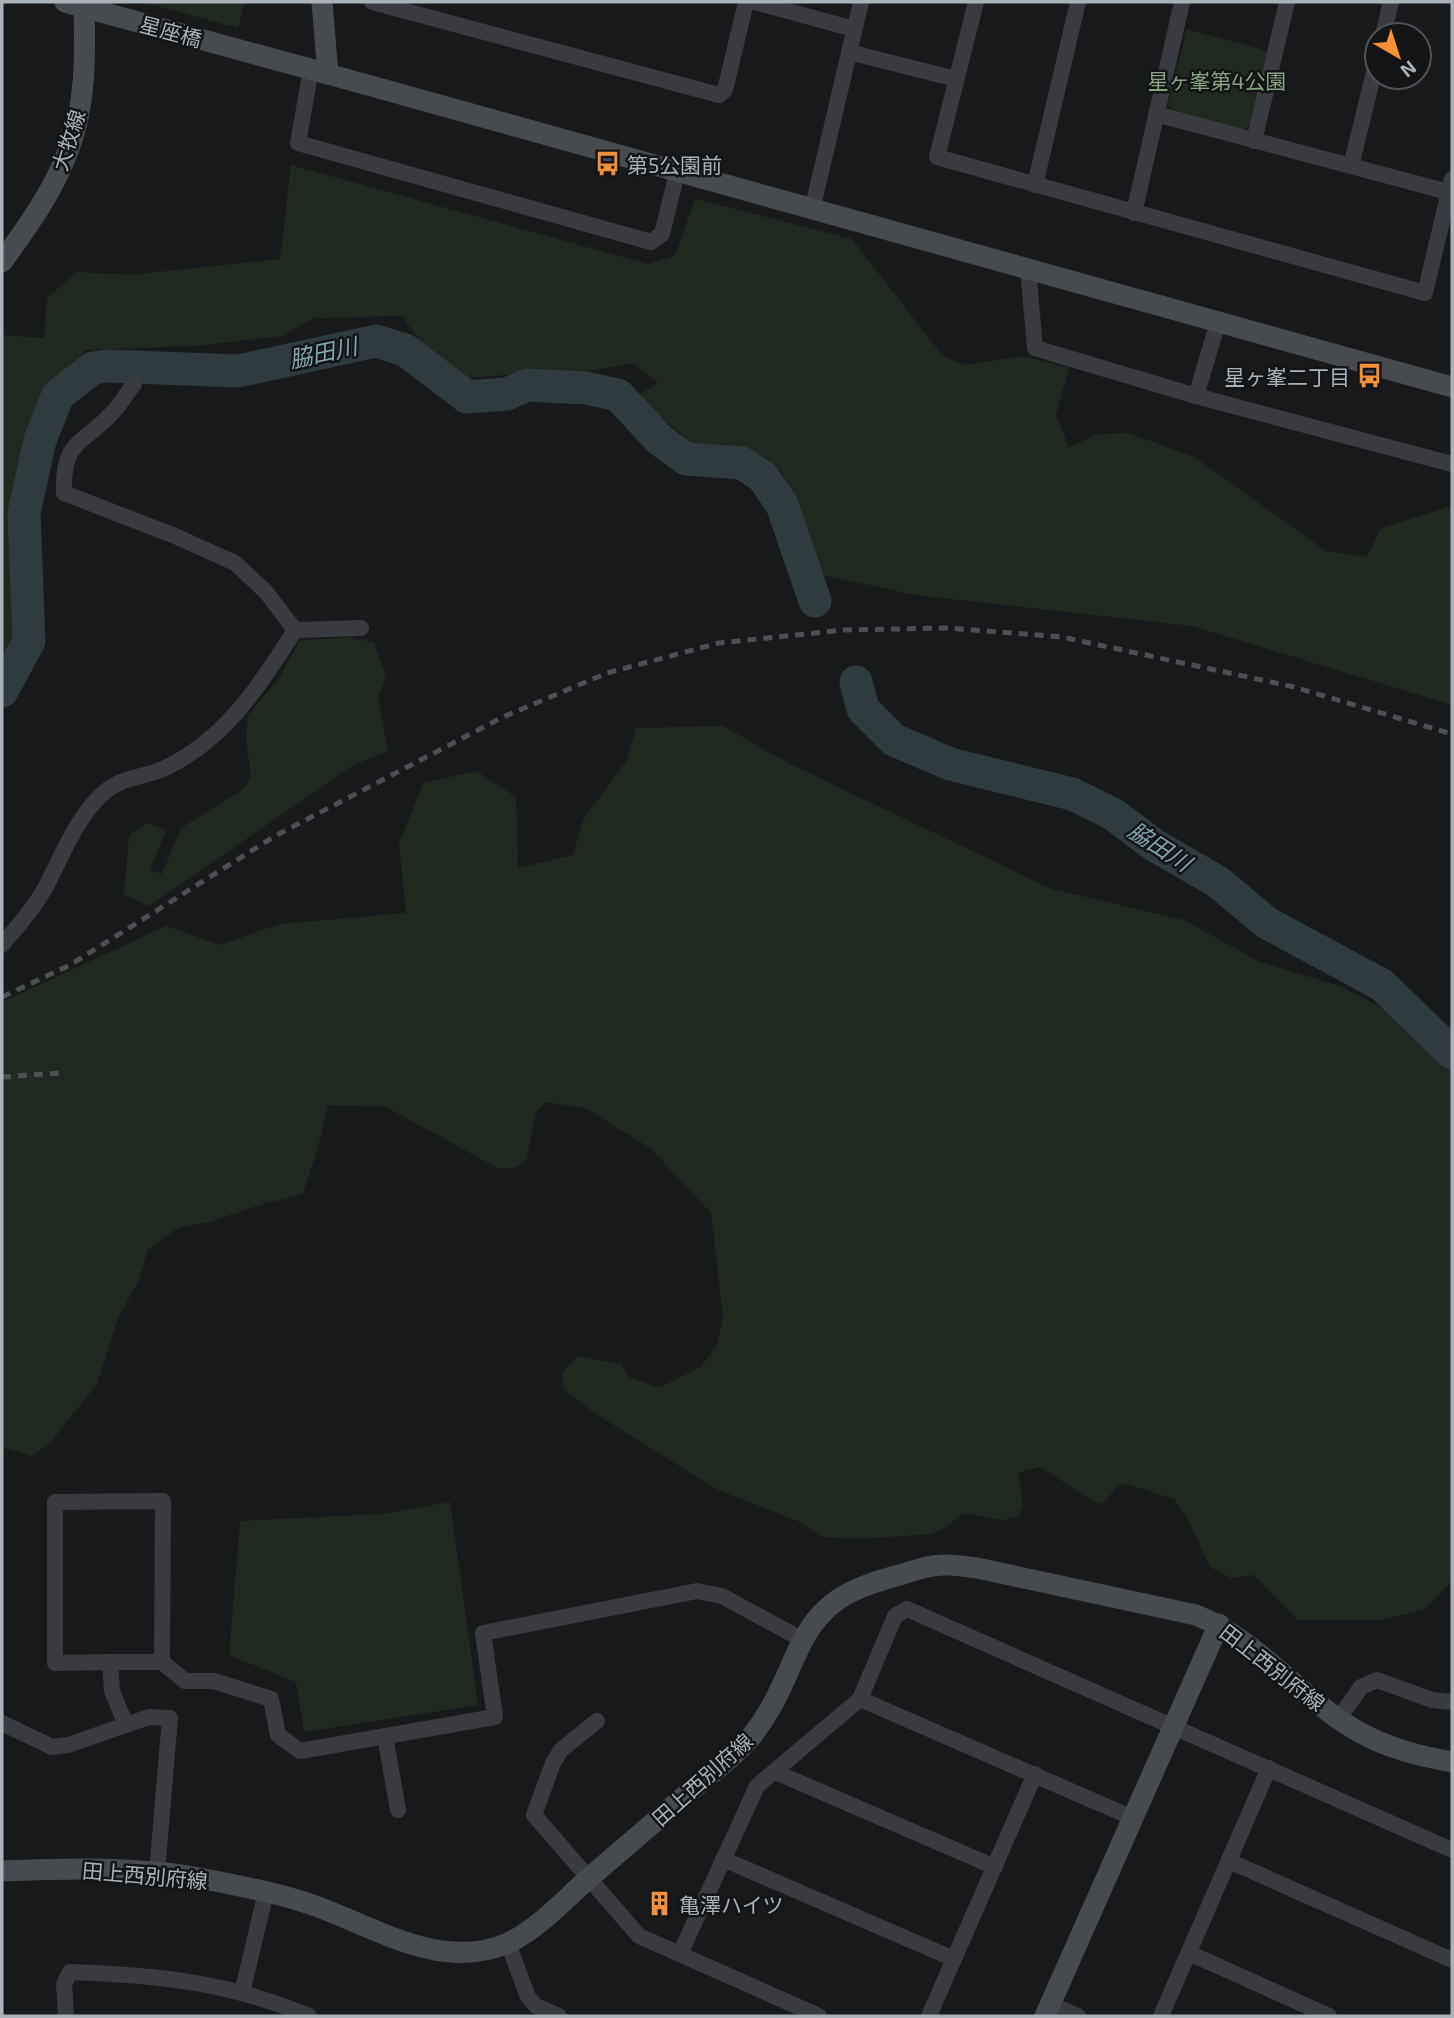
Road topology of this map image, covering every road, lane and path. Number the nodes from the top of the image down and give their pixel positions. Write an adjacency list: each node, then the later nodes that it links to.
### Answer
1 (65, 2): 17 (street, 星座橋)
2 (84, 2): 28 (street, 大牧線)
3 (322, 2): 17 (street)
4 (372, 2): 13 (street)
5 (746, 2): 13 (street)
6 (755, 2): 15 (street)
7 (861, 2): 15 (street)
8 (976, 2): 18 (street)
9 (1078, 2): 24 (street)
10 (1182, 2): 20 (street)
11 (1287, 2): 21 (street)
12 (1391, 2): 14 (street)
13 (435, 10)
14 (1386, 21)
15 (854, 29): 16 (street)
16 (849, 52): 18 (street); 26 (street)
17 (319, 71): 23 (street, 星座橋); 23 (street)
18 (956, 79): 24 (street)
19 (1369, 91): 22 (street)
20 (1156, 114): 21 (street); 27 (street)
21 (1254, 141): 22 (street)
22 (1351, 166): 25 (street)
23 (677, 173): 26 (street, 星座橋)
24 (1035, 185): 27 (street)
25 (1451, 188): 27 (street)
26 (812, 210): 29 (street, 星座橋)
27 (1134, 212)
28 (2, 262)
29 (1028, 269): 30 (street, 星座橋); 33 (street)
30 (1218, 323): 32 (street, 星座橋); 33 (street)
31 (134, 384): 36 (street)
32 (1452, 387)
33 (1196, 396): 34 (street)
34 (1452, 464)
35 (361, 628): 36 (street)
36 (295, 630): 37 (street)
37 (2, 945)
38 (1219, 1624): 39 (street, 田上西別府線); 44 (street, 田上西別府線); 48 (street)
39 (803, 1640): 49 (street); 62 (street, 田上西別府線)
40 (110, 1662): 41 (street); 41 (street); 47 (street)
41 (162, 1662): 49 (street)
42 (860, 1699): 48 (street); 52 (street); 53 (street)
43 (1452, 1702): 44 (street)
44 (1339, 1718): 50 (street, 田上西別府線)
45 (597, 1721): 62 (street)
46 (2, 1723): 47 (street)
47 (126, 1725): 61 (street)
48 (1174, 1726): 51 (street); 55 (street)
49 (385, 1736): 54 (street)
50 (1452, 1762)
51 (1269, 1768): 56 (street); 58 (street)
52 (775, 1772): 57 (street); 59 (street)
53 (1035, 1774): 55 (street); 59 (street)
54 (398, 1810)
55 (1133, 1818): 70 (street)
56 (1452, 1850)
57 (723, 1859): 66 (street); 67 (street)
58 (1229, 1861): 65 (street); 68 (street)
59 (995, 1867): 67 (street)
60 (2, 1871): 61 (street, 田上西別府線)
61 (157, 1872): 63 (street, 田上西別府線)
62 (589, 1879): 64 (street, 田上西別府線); 66 (street)
63 (267, 1892): 64 (street, 田上西別府線); 69 (street)
64 (508, 1943): 73 (street)
65 (1189, 1953): 77 (street); 78 (street)
66 (680, 1954): 74 (street)
67 (954, 1959): 75 (street)
68 (1452, 1960)
69 (242, 1993): 71 (street); 72 (street)
70 (1048, 2010): 76 (street)
71 (66, 2016)
72 (309, 2016)
73 (559, 2016)
74 (819, 2016)
75 (929, 2016)
76 (1078, 2016)
77 (1161, 2016)
78 (1329, 2016)

